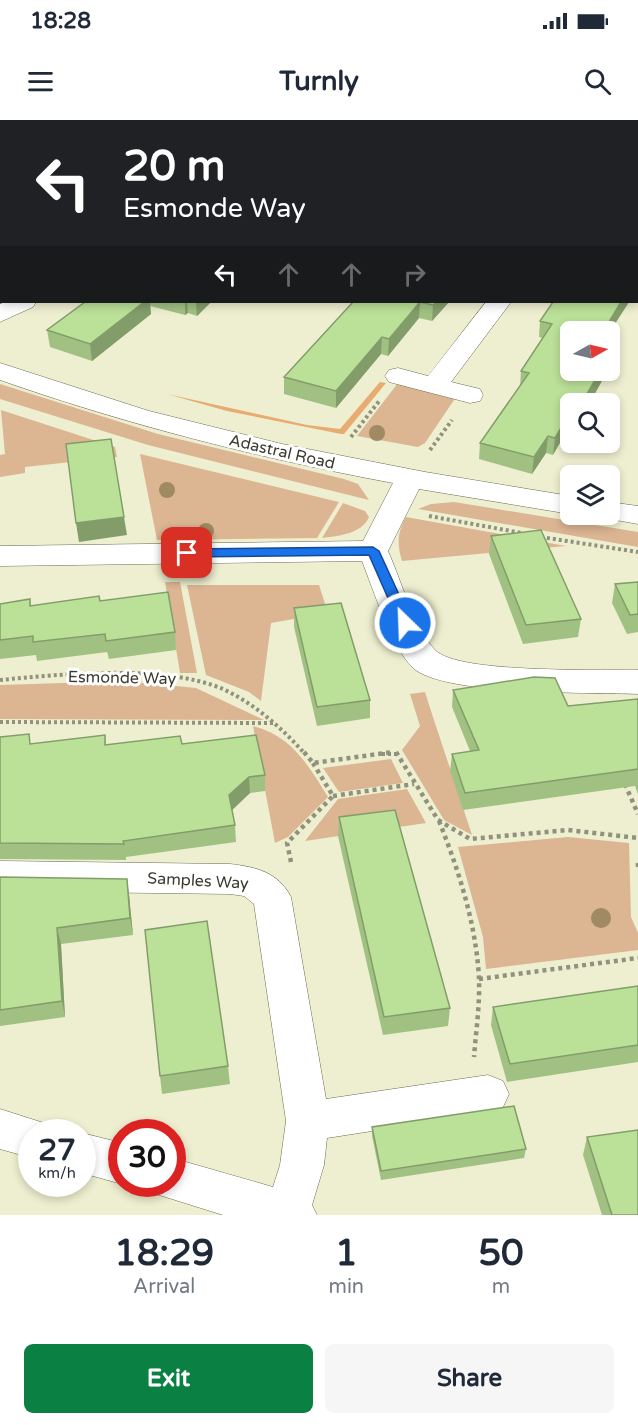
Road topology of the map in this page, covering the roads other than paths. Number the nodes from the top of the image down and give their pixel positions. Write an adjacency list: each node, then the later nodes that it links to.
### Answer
1 (22, 303): 3 (street)
2 (498, 303): 6 (street)
3 (0, 314)
4 (0, 371): 8 (street, Adastral Road)
5 (398, 376): 6 (street)
6 (434, 386): 7 (street)
7 (470, 395)
8 (409, 480): 9 (street, Adastral Road); 12 (street)
9 (560, 503)
10 (620, 513): 11 (street)
11 (638, 515)
12 (373, 551): 13 (street); 14 (street)
13 (0, 556)
14 (638, 682)
15 (0, 876): 17 (street, Samples Way)
16 (480, 1096): 17 (street)
17 (308, 1121): 21 (street, Samples Way)
18 (0, 1129): 19 (street)
19 (18, 1134)
20 (186, 1183): 21 (street)
21 (291, 1213)

